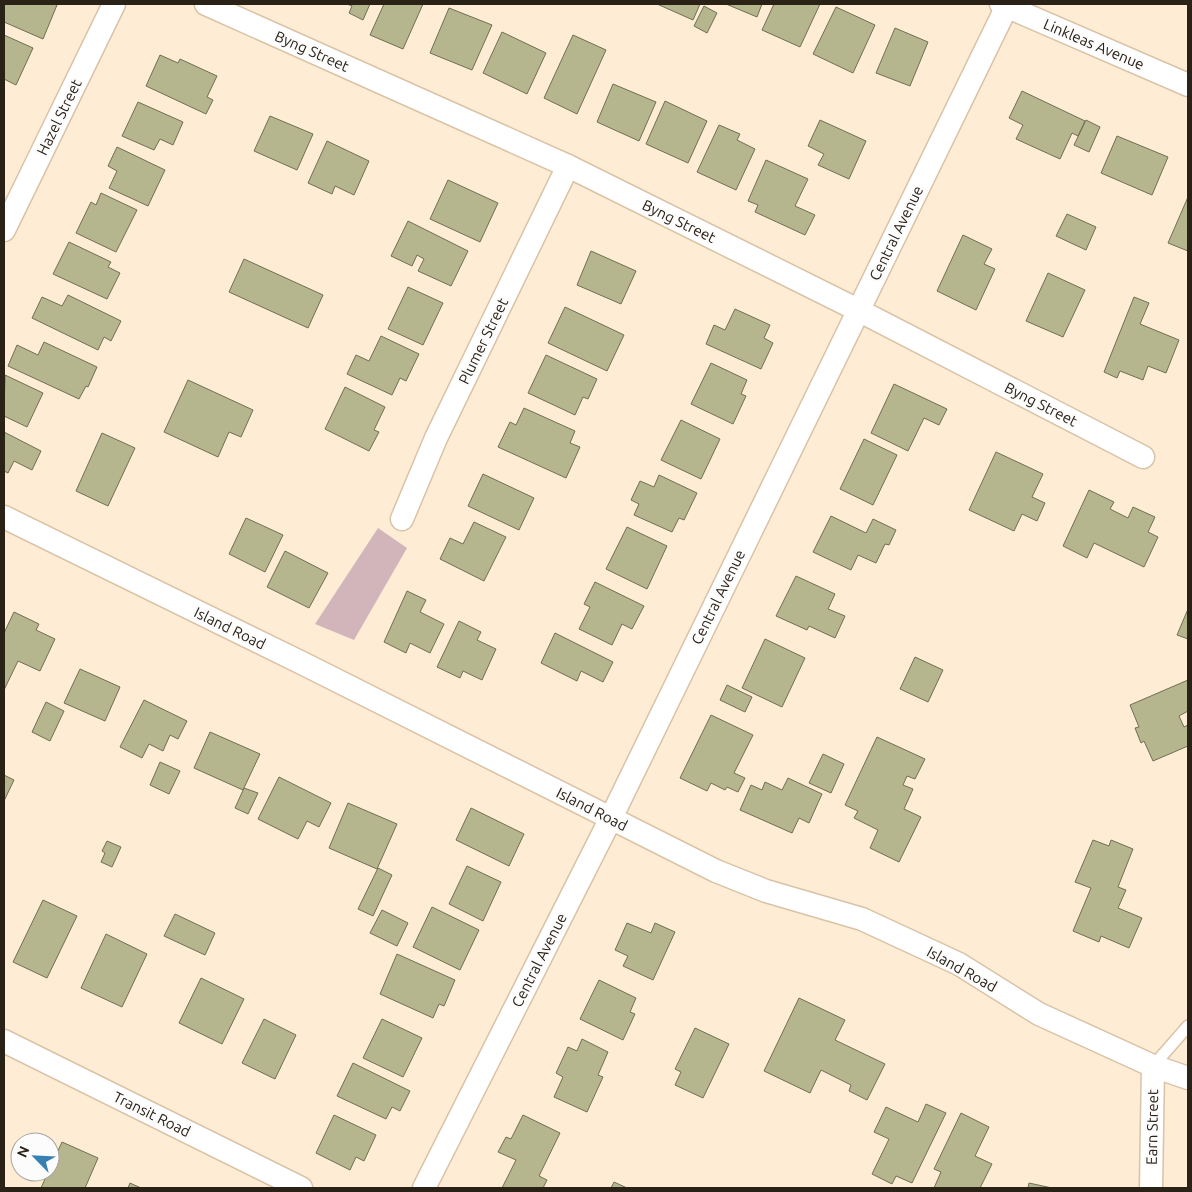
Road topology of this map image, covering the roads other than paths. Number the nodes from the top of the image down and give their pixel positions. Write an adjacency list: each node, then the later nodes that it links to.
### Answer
1 (114, 4): 6 (street, Hazel Street)
2 (206, 4): 5 (street, Byng Street)
3 (1005, 5): 4 (street, Linkleas Avenue); 7 (street, Central Avenue)
4 (1188, 85)
5 (568, 166): 7 (street, Byng Street); 10 (street, Plumer Street)
6 (4, 230)
7 (858, 310): 8 (street, Byng Street); 11 (street, Central Avenue)
8 (1144, 457)
9 (4, 518): 11 (street, Island Road)
10 (402, 519)
11 (610, 818): 14 (street, Island Road); 17 (street, Central Avenue)
12 (1188, 1026): 14 (lane)
13 (4, 1041): 16 (street, Transit Road)
14 (1154, 1066): 15 (street, Island Road); 18 (street, Earn Street)
15 (1188, 1078)
16 (301, 1188)
17 (424, 1188)
18 (1151, 1188)

